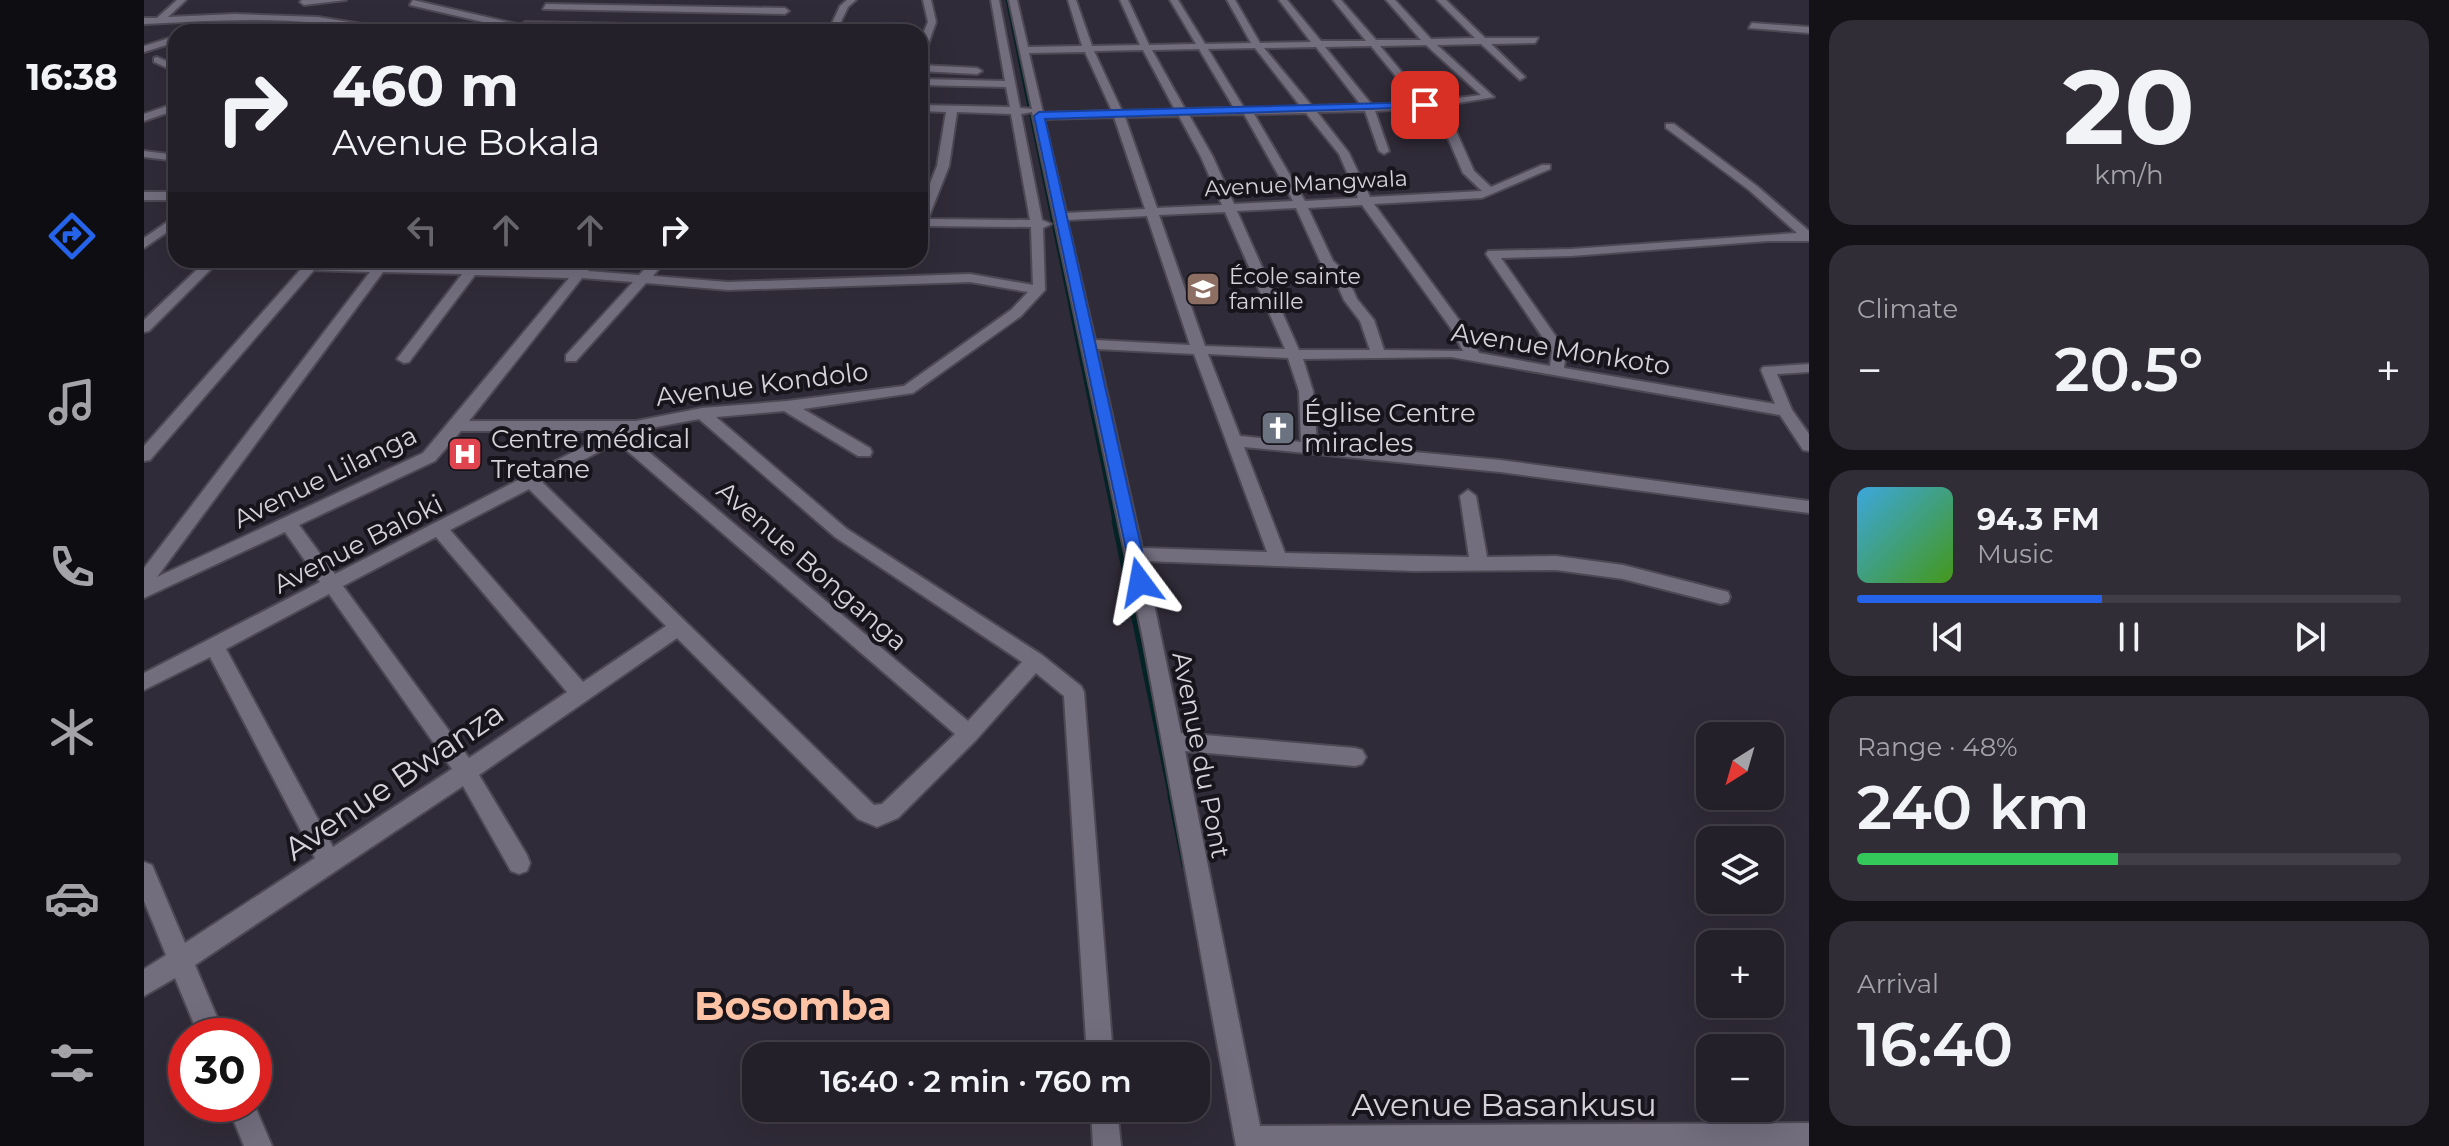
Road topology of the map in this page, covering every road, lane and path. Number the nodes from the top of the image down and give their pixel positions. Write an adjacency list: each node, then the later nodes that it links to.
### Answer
1 (182, 0): 23 (street)
2 (342, 0): 17 (street)
3 (556, 0): 19 (street)
4 (793, 0): 20 (street)
5 (852, 0): 30 (street)
6 (927, 0): 34 (street)
7 (995, 0): 51 (street)
8 (1013, 0): 47 (street, Avenue du Pont)
9 (1072, 0): 46 (street)
10 (1124, 0): 44 (street)
11 (1174, 0): 43 (street)
12 (1231, 0): 42 (street)
13 (1283, 0): 41 (street)
14 (1337, 0): 40 (street)
15 (1390, 0): 36 (street)
16 (1441, 0): 37 (street)
17 (305, 1): 22 (street)
18 (413, 3): 27 (street)
19 (546, 7): 20 (street); 28 (street)
20 (785, 11): 29 (street)
21 (234, 13): 22 (street); 23 (street); 25 (street)
22 (284, 18): 26 (street)
23 (160, 20): 24 (street)
24 (144, 21)
25 (218, 24)
26 (337, 24)
27 (501, 24)
28 (523, 24)
29 (776, 24)
30 (836, 24)
31 (1752, 26): 32 (street)
32 (1796, 29): 33 (street); 35 (street)
33 (1809, 30)
34 (928, 32)
35 (1809, 37)
36 (1426, 40): 37 (street); 40 (street); 55 (street)
37 (1482, 40): 38 (street); 52 (street)
38 (1535, 40)
39 (168, 42): 45 (street)
40 (1371, 42): 41 (street); 55 (street)
41 (1318, 43): 42 (street); 58 (street)
42 (1257, 45): 43 (street); 57 (street)
43 (1204, 46): 44 (street); 61 (street)
44 (1146, 48): 46 (street); 63 (street)
45 (144, 49)
46 (1088, 49): 47 (street); 64 (street)
47 (1025, 50): 62 (street, Avenue du Pont)
48 (157, 60): 49 (street)
49 (168, 65)
50 (928, 68): 51 (street)
51 (1011, 72): 54 (street)
52 (1520, 77)
53 (928, 82): 54 (street)
54 (1011, 84): 62 (street)
55 (1425, 105): 58 (street); 71 (street)
56 (928, 108): 60 (street)
57 (1306, 108): 58 (street); 61 (street); 74 (street)
58 (1369, 108): 67 (street)
59 (168, 109): 65 (street)
60 (952, 109): 62 (street); 76 (street)
61 (1244, 110): 63 (street); 75 (street)
62 (1031, 112): 64 (street); 80 (street, Avenue du Pont); 80 (street)
63 (1181, 112): 64 (street); 77 (street)
64 (1118, 113): 78 (street)
65 (144, 118)
66 (1670, 126): 84 (street)
67 (1384, 151)
68 (144, 154): 69 (street)
69 (168, 157)
70 (1546, 167): 71 (street, Avenue Mangwala)
71 (1490, 192): 74 (street, Avenue Mangwala)
72 (144, 196): 73 (street)
73 (168, 196)
74 (1365, 200): 75 (street, Avenue Mangwala); 102 (street)
75 (1300, 203): 77 (street, Avenue Mangwala); 100 (street)
76 (928, 204)
77 (1228, 207): 78 (street, Avenue Mangwala); 101 (street)
78 (1152, 210): 80 (street, Avenue Mangwala); 99 (street)
79 (928, 222): 80 (street, Avenue Mangwala)
80 (1054, 223): 96 (street); 98 (street, Avenue du Pont)
81 (168, 225): 83 (street)
82 (168, 227): 85 (street)
83 (144, 228)
84 (1808, 236): 106 (street)
85 (144, 244)
86 (206, 268): 97 (street)
87 (309, 268): 116 (street)
88 (368, 268): 92 (street)
89 (473, 268): 93 (street)
90 (584, 268): 94 (street, Avenue Lilanga)
91 (653, 268): 95 (street)
92 (379, 269): 93 (street); 125 (street)
93 (470, 272): 94 (street); 104 (street)
94 (579, 274): 95 (street); 110 (street, Avenue Lilanga)
95 (642, 280): 96 (street); 103 (street)
96 (1038, 290): 107 (street, Avenue Kondolo)
97 (144, 328)
98 (1088, 344): 99 (street, Avenue Monkoto); 122 (street, Avenue du Pont)
99 (1199, 349): 101 (street, Avenue Monkoto); 112 (street)
100 (1378, 353): 101 (street, Avenue Monkoto); 102 (street, Avenue Monkoto)
101 (1294, 354): 114 (street)
102 (1473, 356): 106 (street, Avenue Monkoto)
103 (571, 358)
104 (404, 359)
105 (1809, 368): 108 (street)
106 (1556, 371): 108 (street, Avenue Monkoto)
107 (787, 406): 109 (street, Avenue Kondolo); 115 (street)
108 (1785, 411): 113 (street)
109 (702, 413): 111 (street, Avenue Kondolo); 131 (street)
110 (457, 426): 111 (street, Avenue Kondolo); 120 (street, Avenue Lilanga)
111 (628, 431): 117 (street, Avenue Baloki); 134 (street, Avenue Bonganga)
112 (1234, 441): 114 (street); 123 (street)
113 (1809, 446)
114 (1309, 448): 119 (street)
115 (864, 452)
116 (144, 456)
117 (532, 482): 121 (street, Avenue Baloki); 129 (street)
118 (1468, 496): 124 (street)
119 (1809, 507)
120 (288, 523): 126 (street); 127 (street, Avenue Lilanga)
121 (440, 530): 126 (street, Avenue Baloki); 133 (street)
122 (1133, 554): 123 (street); 135 (street, Avenue du Pont)
123 (1278, 558): 124 (street)
124 (1479, 564): 128 (street)
125 (144, 581)
126 (332, 586): 130 (street, Avenue Baloki); 137 (street)
127 (144, 591)
128 (1721, 597)
129 (677, 628): 133 (street, Avenue Bwanza); 134 (street)
130 (215, 647): 132 (street, Avenue Baloki); 138 (street)
131 (1035, 661): 134 (street); 144 (street)
132 (144, 682)
133 (581, 694): 137 (street, Avenue Bwanza)
134 (969, 734)
135 (1172, 741): 136 (street); 148 (street, Avenue du Pont)
136 (1355, 757)
137 (466, 772): 138 (street, Avenue Bwanza); 139 (street)
138 (330, 863): 141 (street, Avenue Bwanza)
139 (519, 863)
140 (144, 873): 141 (street)
141 (180, 961): 142 (street, Avenue Bwanza); 143 (street)
142 (144, 984)
143 (204, 1018)
144 (1099, 1042)
145 (248, 1122): 149 (street)
146 (1105, 1122): 150 (street)
147 (1809, 1137): 148 (street, Avenue Basankusu)
148 (1249, 1143)
149 (258, 1146)
150 (1107, 1146)

